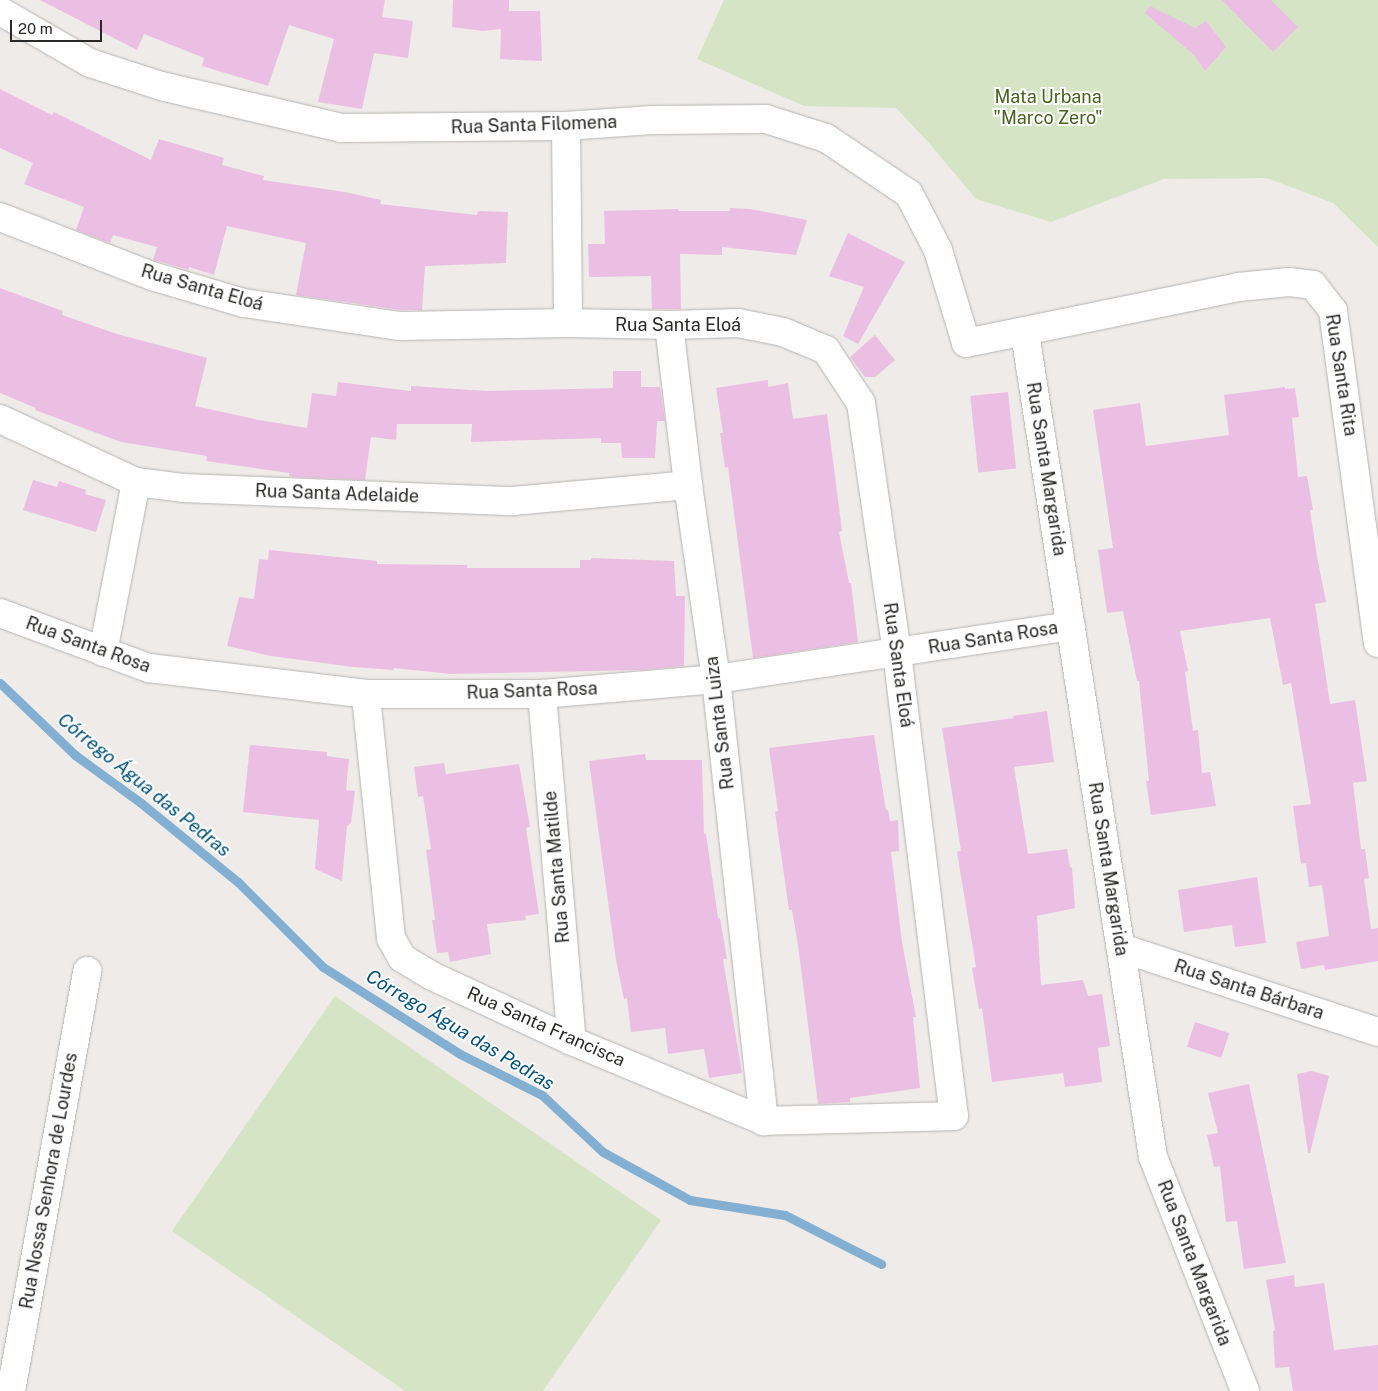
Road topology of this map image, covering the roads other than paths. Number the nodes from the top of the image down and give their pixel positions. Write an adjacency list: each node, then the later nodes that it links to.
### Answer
1 (0, 11): 2 (street, Rua Santa Filomena)
2 (566, 126): 4 (street); 7 (street, Rua Santa Filomena)
3 (0, 217): 4 (street, Rua Santa Eloá)
4 (568, 323): 5 (street, Rua Santa Eloá)
5 (669, 325): 10 (street, Rua Santa Luiza); 15 (street, Rua Santa Eloá)
6 (1024, 333): 7 (street, Rua Santa Rita); 12 (street, Rua Santa Margarida); 13 (street, Rua Santa Rita)
7 (966, 343)
8 (0, 419): 9 (street, Rua Santa Adelaide)
9 (136, 482): 10 (street, Rua Santa Adelaide); 14 (street)
10 (688, 485): 16 (street, Rua Santa Luiza)
11 (0, 613): 14 (street, Rua Santa Rosa)
12 (1070, 626): 15 (street, Rua Santa Rosa); 19 (street, Rua Santa Margarida)
13 (1378, 643)
14 (103, 652): 17 (street, Rua Santa Rosa)
15 (897, 653): 16 (street, Rua Santa Rosa); 23 (street, Rua Santa Eloá)
16 (716, 679): 18 (street, Rua Santa Rosa); 24 (street, Rua Santa Luiza)
17 (366, 694): 18 (street, Rua Santa Rosa); 22 (street, Rua Santa Francisca)
18 (542, 694): 22 (street, Rua Santa Matilde)
19 (1121, 948): 21 (street, Rua Santa Bárbara); 26 (street, Rua Santa Margarida)
20 (87, 971): 25 (street, Rua Nossa Senhora de Lourdes)
21 (1378, 1032)
22 (572, 1041): 24 (street, Rua Santa Francisca)
23 (954, 1116): 24 (street, Rua Santa Francisca)
24 (764, 1121)
25 (11, 1391)
26 (1245, 1391)

